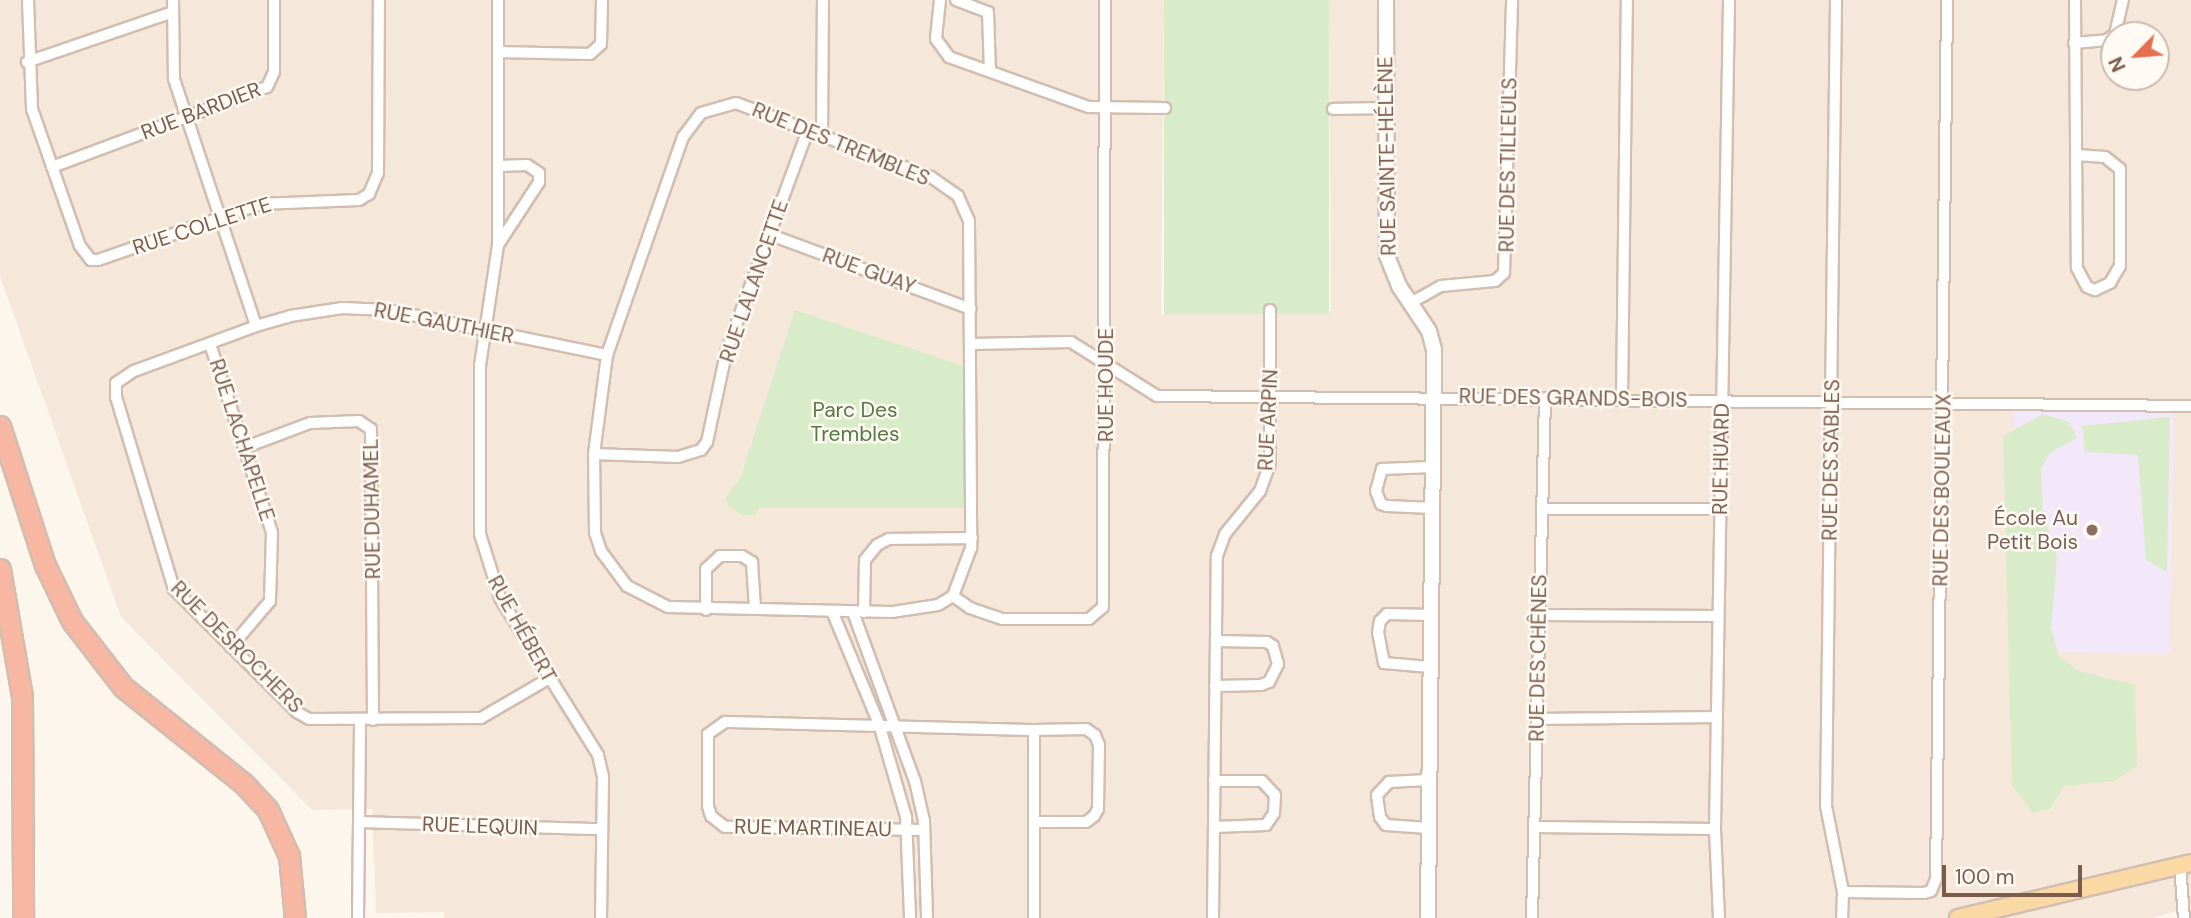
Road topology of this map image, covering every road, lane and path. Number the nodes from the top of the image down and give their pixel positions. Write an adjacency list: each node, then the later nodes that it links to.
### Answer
1 (28, 0): 22 (street)
2 (173, 0): 19 (street)
3 (274, 0): 28 (street, RUE BARDIER)
4 (379, 0): 34 (street, RUE COLLETTE)
5 (498, 0): 21 (street, RUE HÉBERT)
6 (601, 0): 21 (street)
7 (823, 0): 30 (street)
8 (940, 0): 23 (street)
9 (956, 0): 23 (street)
10 (1105, 0): 26 (street, RUE HOUDE)
11 (1386, 0): 25 (street, RUE SAINTE-HÉLÈNE)
12 (1512, 0): 37 (street, RUE DES TILLEULS)
13 (1627, 0): 50 (street)
14 (1729, 0): 51 (street, RUE HUARD)
15 (1836, 0): 52 (street, RUE DES SABLES)
16 (1947, 0): 53 (street, RUE DES BOULEAUX)
17 (2075, 0): 20 (street)
18 (2123, 0): 20 (street)
19 (173, 12): 22 (street); 28 (street)
20 (2074, 43): 31 (street)
21 (498, 52): 32 (street, RUE HÉBERT)
22 (27, 62): 33 (street)
23 (990, 71): 26 (street)
24 (1166, 108): 26 (street)
25 (1384, 108): 27 (street); 37 (street, RUE SAINTE-HÉLÈNE)
26 (1104, 109): 45 (street, RUE HOUDE)
27 (1333, 109)
28 (184, 119): 33 (street, RUE BARDIER); 34 (street)
29 (808, 130): 30 (street, RUE DES TREMBLES); 35 (street, RUE LALANCETTE); 44 (street, RUE DES TREMBLES)
30 (822, 137): 38 (street, RUE DES TREMBLES)
31 (2077, 155): 31 (street)
32 (498, 166): 36 (street, RUE HÉBERT); 36 (street, RUE HÉBERT)
33 (52, 167): 34 (street, RUE COLLETTE)
34 (219, 218): 40 (street)
35 (768, 234): 38 (street, RUE GUAY); 57 (street, RUE LALANCETTE)
36 (498, 245): 41 (street, RUE HÉBERT)
37 (1412, 302): 48 (street, RUE SAINTE-HÉLÈNE)
38 (971, 309): 43 (street, RUE DES TREMBLES)
39 (1270, 310): 47 (street, RUE ARPIN)
40 (256, 326): 41 (street, RUE GAUTHIER); 42 (street, RUE GAUTHIER)
41 (486, 332): 44 (street, RUE GAUTHIER); 75 (street, RUE HÉBERT)
42 (210, 344): 46 (street, RUE GAUTHIER); 56 (street, RUE LACHAPELLE)
43 (971, 344): 45 (street, RUE DES GRANDS-BOIS); 62 (street, RUE DES TREMBLES)
44 (607, 355): 57 (street, RUE DES TREMBLES)
45 (1106, 364): 47 (street, RUE DES GRANDS-BOIS); 64 (street, RUE HOUDE)
46 (123, 376): 73 (street, RUE DESROCHERS)
47 (1270, 396): 48 (street, RUE DES GRANDS-BOIS); 72 (street, RUE ARPIN)
48 (1433, 396): 49 (street, RUE DES GRANDS-BOIS); 58 (street, RUE SAINTE-HÉLÈNE)
49 (1545, 398): 50 (street, RUE DES GRANDS-BOIS); 60 (street, RUE DES CHÊNES)
50 (1622, 399): 51 (street, RUE DES GRANDS-BOIS)
51 (1722, 400): 52 (street, RUE DES GRANDS-BOIS); 61 (street, RUE HUARD)
52 (1832, 401): 53 (street, RUE DES GRANDS-BOIS); 96 (street, RUE DES SABLES)
53 (1943, 402): 54 (street, RUE DES GRANDS-BOIS); 96 (street, RUE DES BOULEAUX)
54 (2191, 406)
55 (0, 426): 99 (highway)
56 (246, 447): 73 (street, RUE LACHAPELLE); 80 (street, RUE DUHAMEL)
57 (594, 454): 66 (street, RUE DES TREMBLES)
58 (1432, 467): 59 (street, RUE SAINTE-HÉLÈNE); 59 (street)
59 (1432, 508): 69 (street, RUE SAINTE-HÉLÈNE)
60 (1542, 509): 61 (street); 70 (street, RUE DES CHÊNES)
61 (1720, 509): 71 (street, RUE HUARD)
62 (972, 538): 64 (street, RUE DES TREMBLES); 68 (street)
63 (0, 569): 98 (highway)
64 (953, 596): 68 (street, RUE DES TREMBLES)
65 (755, 609): 66 (street, RUE DES TREMBLES); 66 (street); 67 (street, RUE DES TREMBLES)
66 (706, 610)
67 (832, 611): 68 (street, RUE DES TREMBLES); 81 (street)
68 (858, 612): 82 (street)
69 (1431, 615): 74 (street, RUE SAINTE-HÉLÈNE); 74 (street)
70 (1539, 615): 71 (street); 78 (street, RUE DES CHÊNES)
71 (1718, 616): 77 (street, RUE HUARD)
72 (1216, 641): 76 (street, RUE ARPIN); 76 (street)
73 (231, 647): 79 (street, RUE DESROCHERS)
74 (1430, 667): 84 (street, RUE SAINTE-HÉLÈNE)
75 (548, 678): 80 (street, RUE DESROCHERS); 91 (street, RUE HÉBERT)
76 (1215, 686): 85 (street, RUE ARPIN)
77 (1717, 717): 78 (street); 92 (street, RUE HUARD)
78 (1537, 719): 89 (street, RUE DES CHÊNES)
79 (359, 720): 80 (street, RUE DESROCHERS); 86 (street)
80 (373, 720)
81 (879, 724): 82 (street, RUE MARTINEAU); 93 (street); 93 (street, RUE MARTINEAU)
82 (899, 728): 83 (street, RUE MARTINEAU); 94 (street)
83 (1034, 730): 87 (street); 87 (street, RUE MARTINEAU)
84 (1428, 780): 90 (street, RUE SAINTE-HÉLÈNE); 90 (street)
85 (1214, 781): 88 (street, RUE ARPIN); 88 (street)
86 (359, 822): 91 (street, RUE LEQUIN); 100 (street)
87 (1035, 822): 104 (street)
88 (1214, 827): 105 (street, RUE ARPIN)
89 (1534, 827): 92 (street); 107 (street, RUE DES CHÊNES)
90 (1428, 828): 106 (street, RUE SAINTE-HÉLÈNE)
91 (601, 829): 101 (street, RUE HÉBERT)
92 (1715, 829): 108 (street, RUE HUARD)
93 (908, 830): 94 (street, RUE MARTINEAU); 102 (street)
94 (925, 830): 103 (street)
95 (2185, 864): 97 (main road); 112 (street)
96 (1843, 892): 109 (street, RUE DES SABLES)
97 (2063, 894): 110 (main road); 111 (main road)
98 (23, 918)
99 (295, 918)
100 (358, 918)
101 (601, 918)
102 (910, 918)
103 (927, 918)
104 (1034, 918)
105 (1213, 918)
106 (1428, 918)
107 (1532, 918)
108 (1719, 918)
109 (1842, 918)
110 (1958, 918)
111 (2004, 918)
112 (2184, 918)

